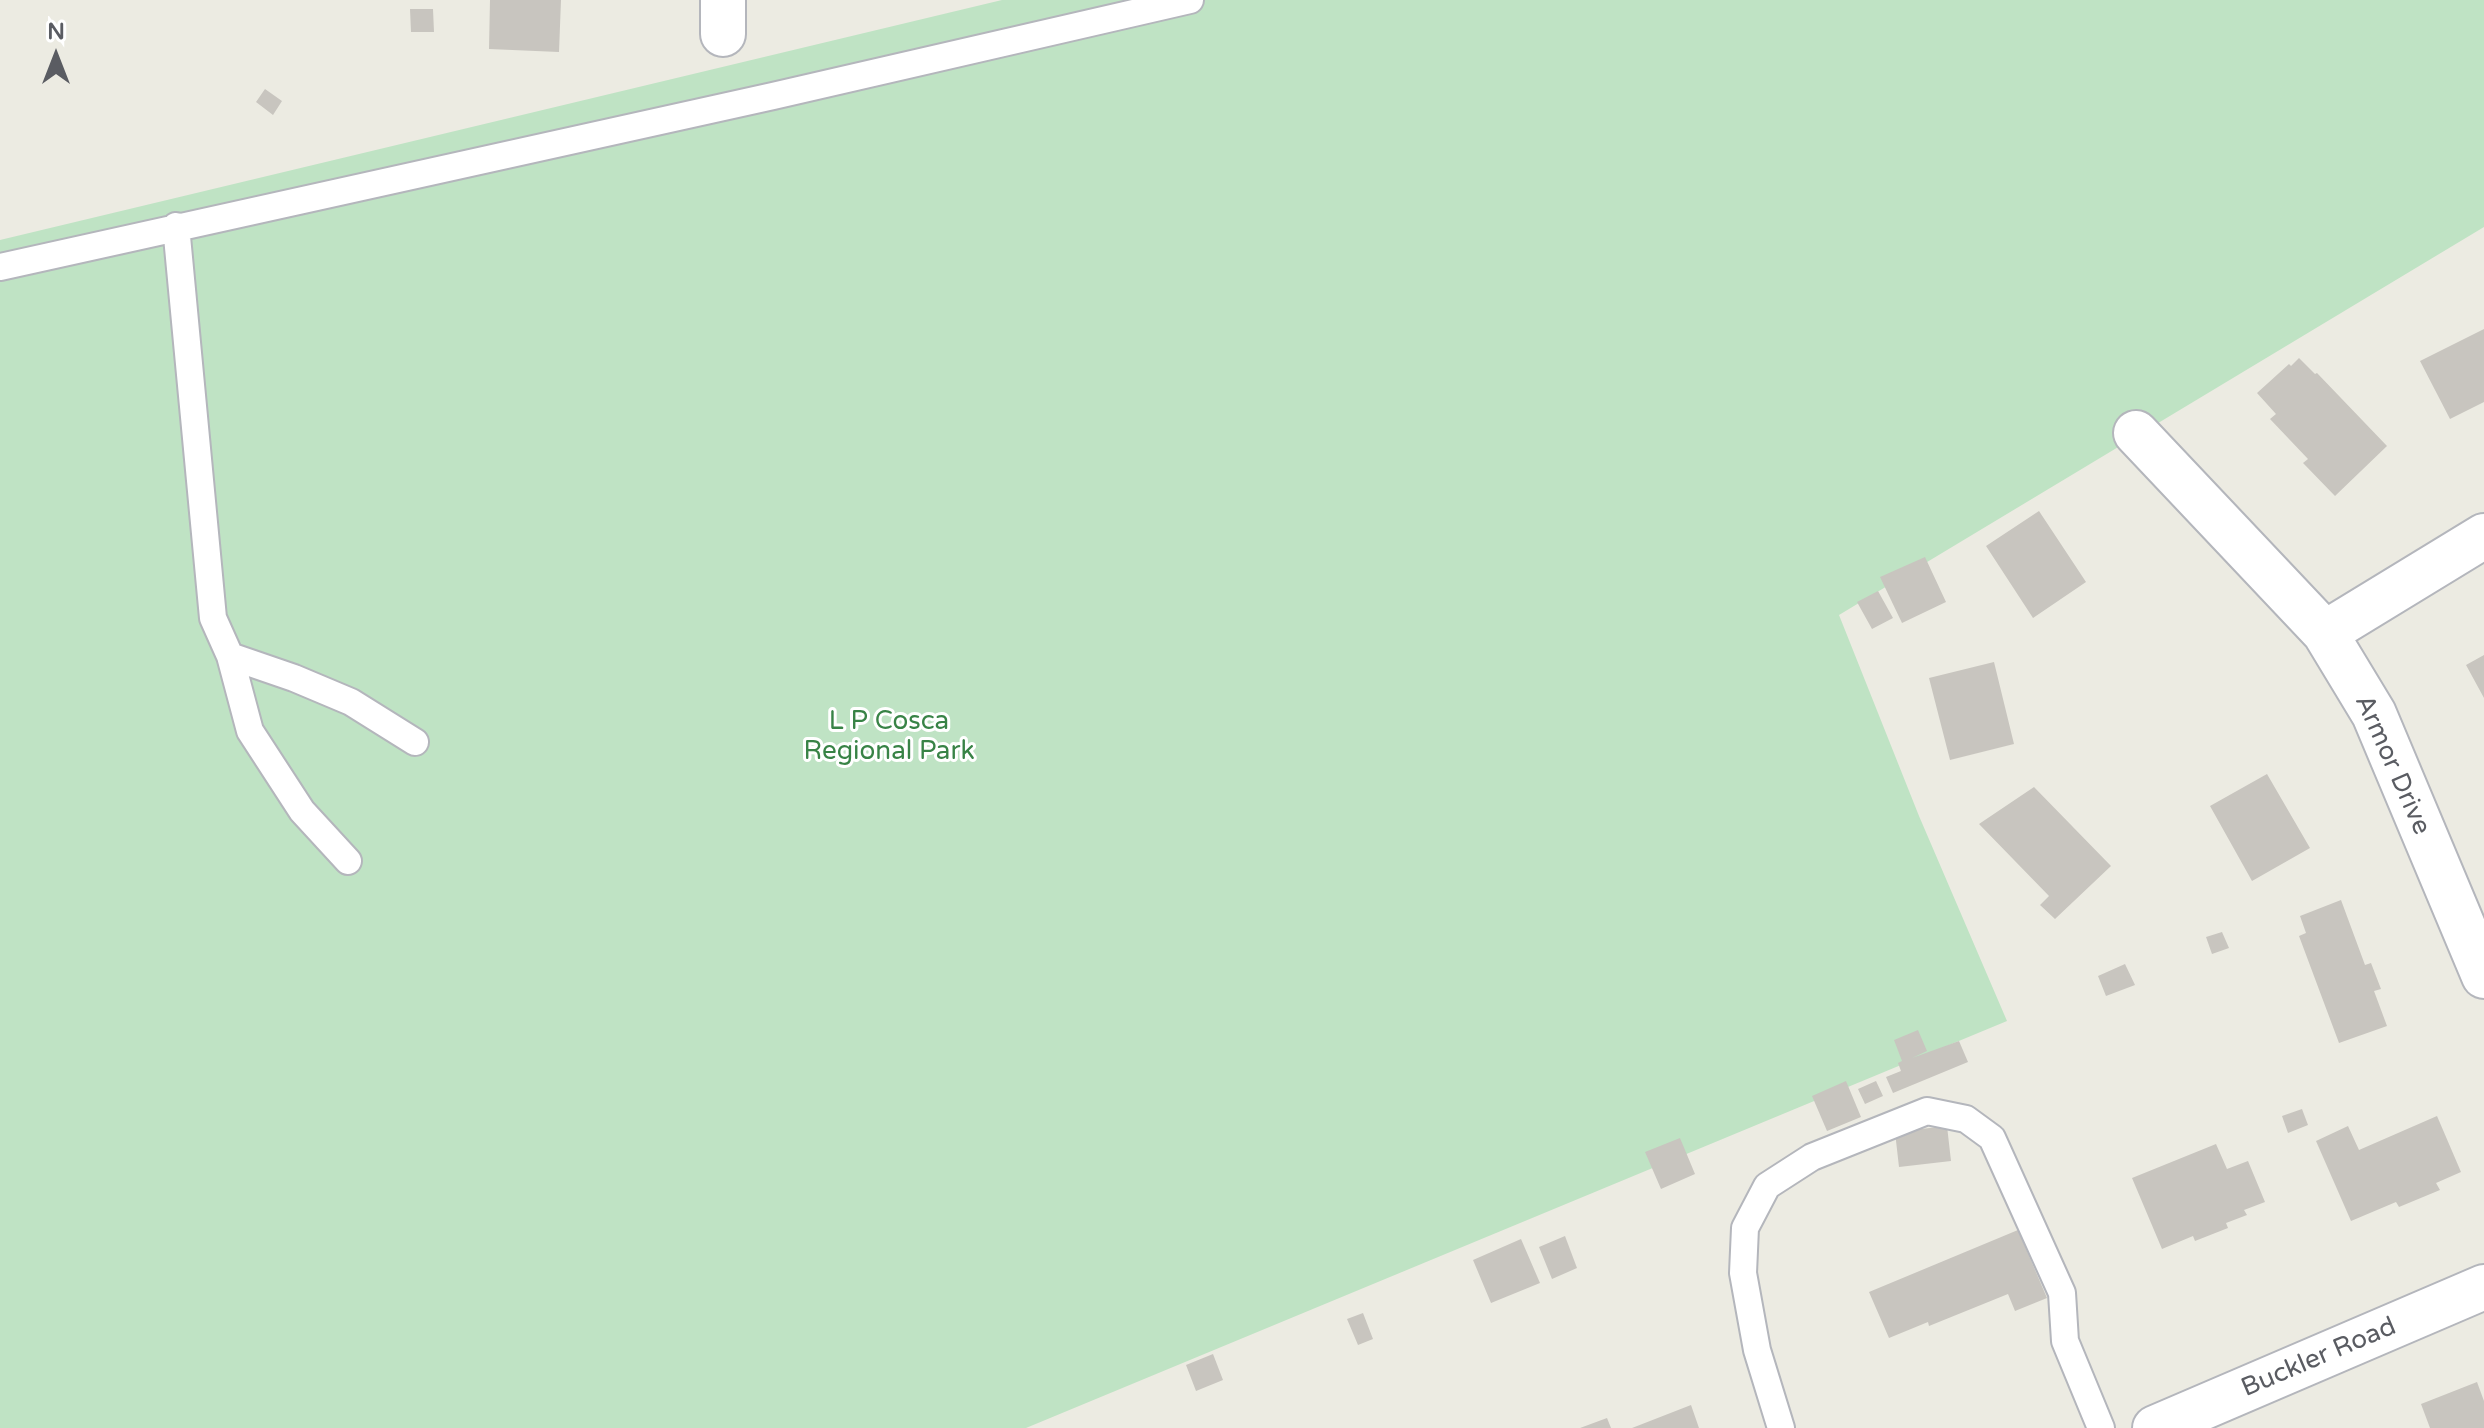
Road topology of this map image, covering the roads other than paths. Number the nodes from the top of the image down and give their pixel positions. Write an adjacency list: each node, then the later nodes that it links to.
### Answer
1 (1190, 0): 2 (lane)
2 (176, 226): 3 (lane); 7 (lane)
3 (0, 267)
4 (2136, 433): 6 (street, Armor Drive)
5 (2484, 536): 6 (street)
6 (2325, 633): 10 (street, Armor Drive)
7 (230, 656): 8 (lane); 9 (lane)
8 (415, 742)
9 (348, 861)
10 (2484, 976)
11 (2484, 1287): 14 (street, Buckler Road)
12 (1781, 1428): 13 (lane)
13 (2101, 1428)
14 (2155, 1428)

